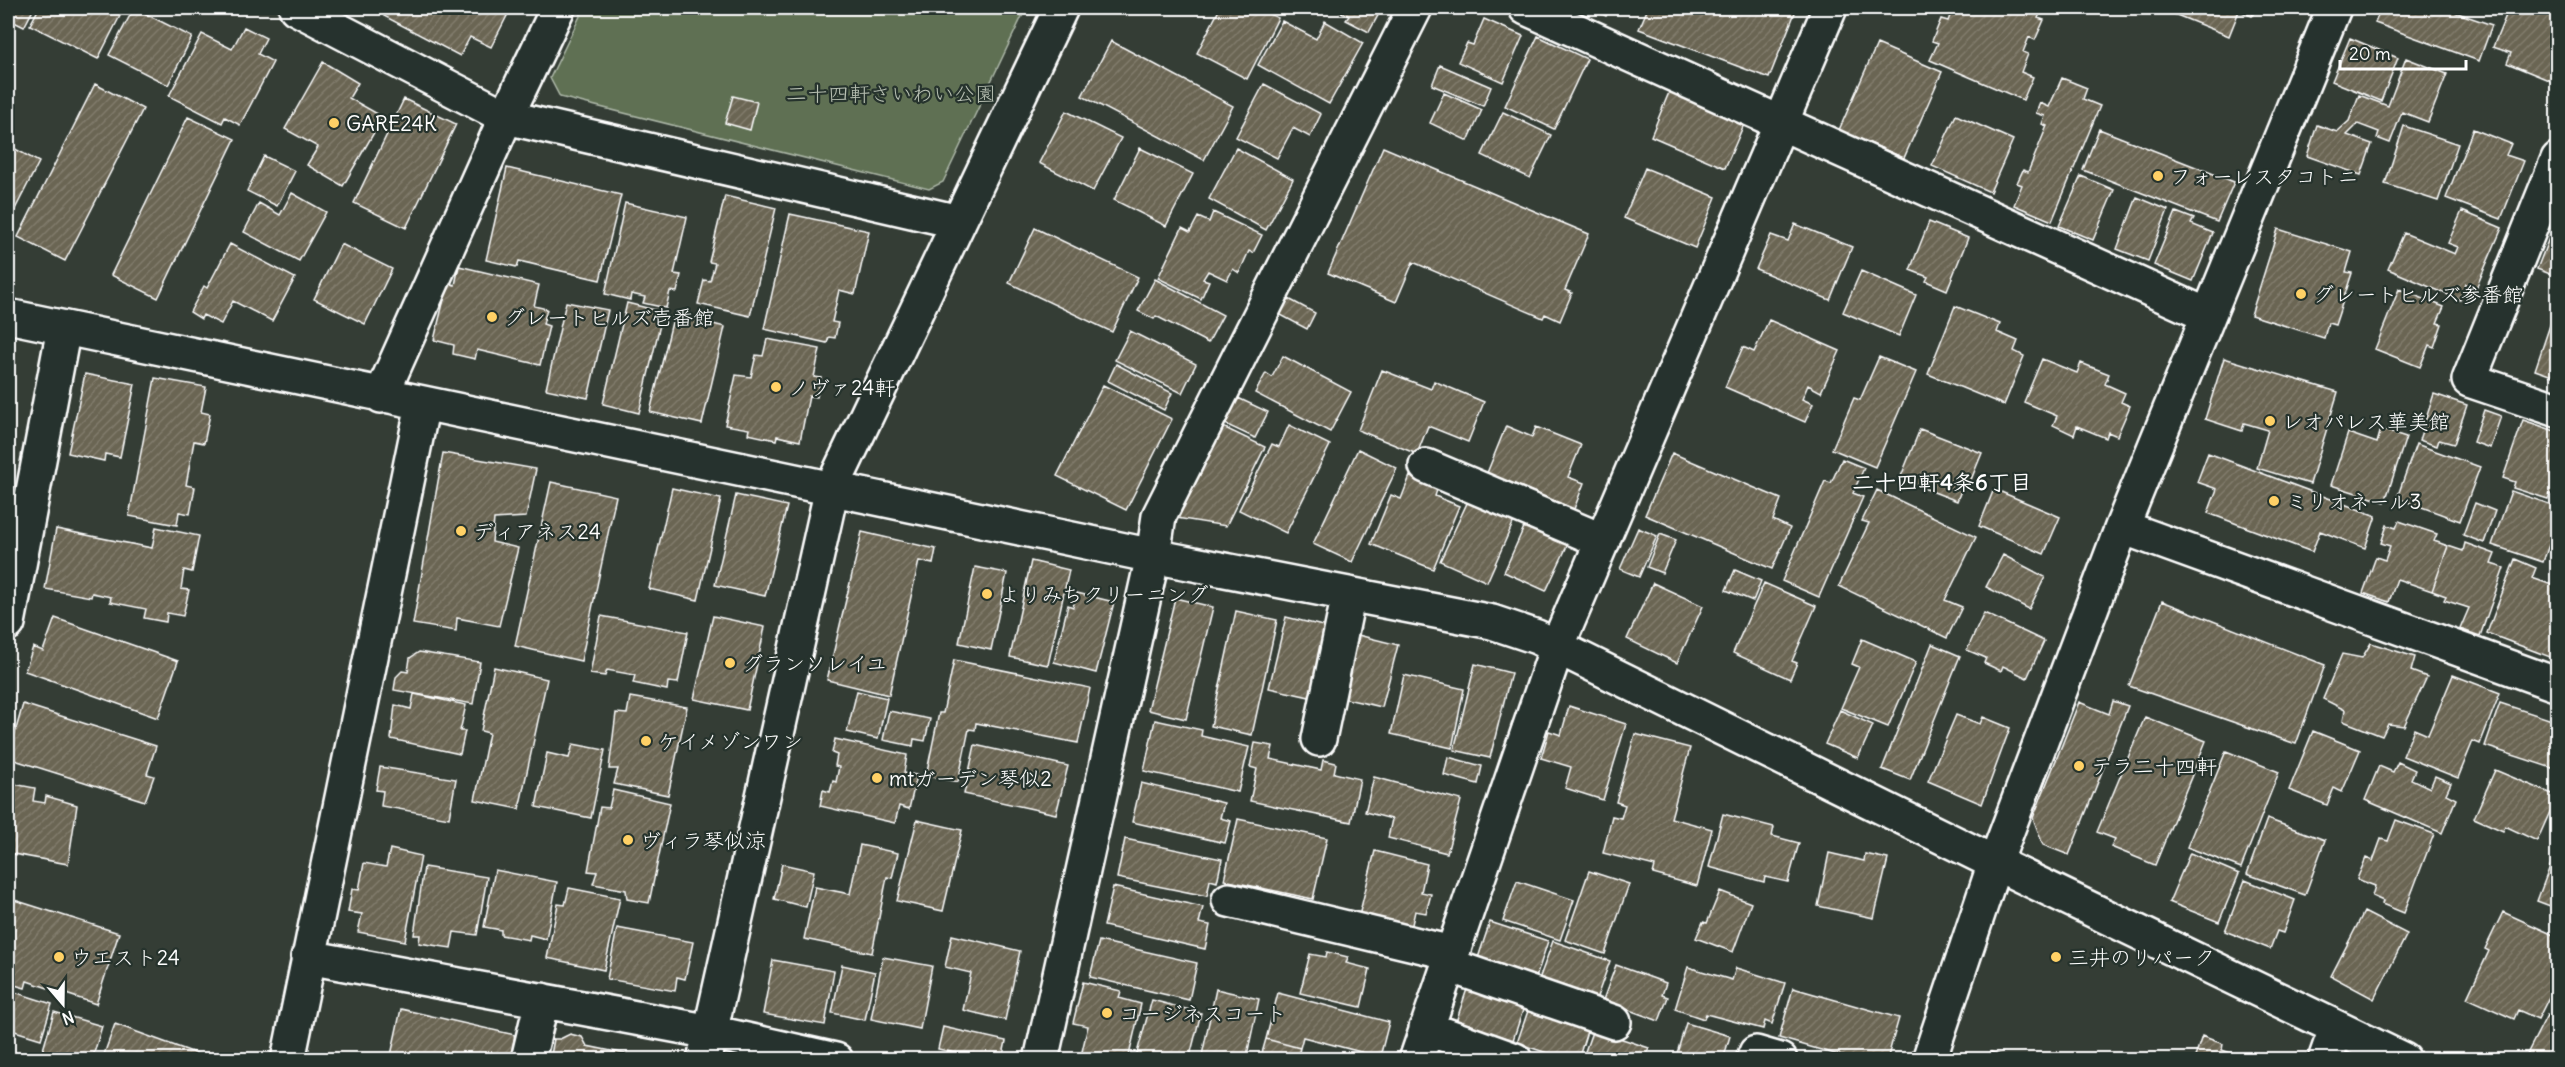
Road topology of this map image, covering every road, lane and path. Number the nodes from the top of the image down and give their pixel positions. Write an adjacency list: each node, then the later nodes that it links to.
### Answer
1 (296, 8): 8 (street)
2 (558, 8): 8 (street)
3 (1061, 8): 11 (street)
4 (1415, 8): 22 (street)
5 (1526, 8): 9 (street)
6 (1830, 8): 9 (street)
7 (2334, 8): 12 (street)
8 (506, 117): 11 (street); 15 (street)
9 (1781, 122): 12 (street); 21 (street)
10 (2558, 159): 17 (street)
11 (959, 222): 19 (street)
12 (2207, 315): 20 (street)
13 (8, 316): 14 (street)
14 (64, 328): 15 (street); 24 (street)
15 (381, 396): 16 (street)
16 (423, 404): 19 (street); 30 (street)
17 (2558, 410)
18 (1426, 466): 21 (street)
19 (832, 488): 22 (street); 36 (street)
20 (2122, 527): 26 (street); 28 (street)
21 (1603, 541): 25 (street)
22 (1153, 556): 23 (street); 40 (street)
23 (1349, 594): 25 (street); 27 (street)
24 (8, 623)
25 (1557, 647): 28 (street); 31 (street)
26 (2558, 685)
27 (1320, 739)
28 (1995, 863): 35 (street); 45 (street)
29 (1229, 900): 31 (street)
30 (308, 957): 32 (street); 37 (street)
31 (1450, 959): 33 (street); 34 (street)
32 (542, 1000): 36 (street); 38 (street)
33 (1614, 1022)
34 (1426, 1028): 41 (street); 42 (street)
35 (2336, 1029): 46 (street); 47 (street)
36 (707, 1046): 39 (street)
37 (288, 1059)
38 (528, 1059)
39 (836, 1059)
40 (1041, 1059)
41 (1416, 1059)
42 (1515, 1059)
43 (1754, 1059): 44 (street)
44 (1780, 1059)
45 (1929, 1059)
46 (2325, 1059)
47 (2404, 1059)

